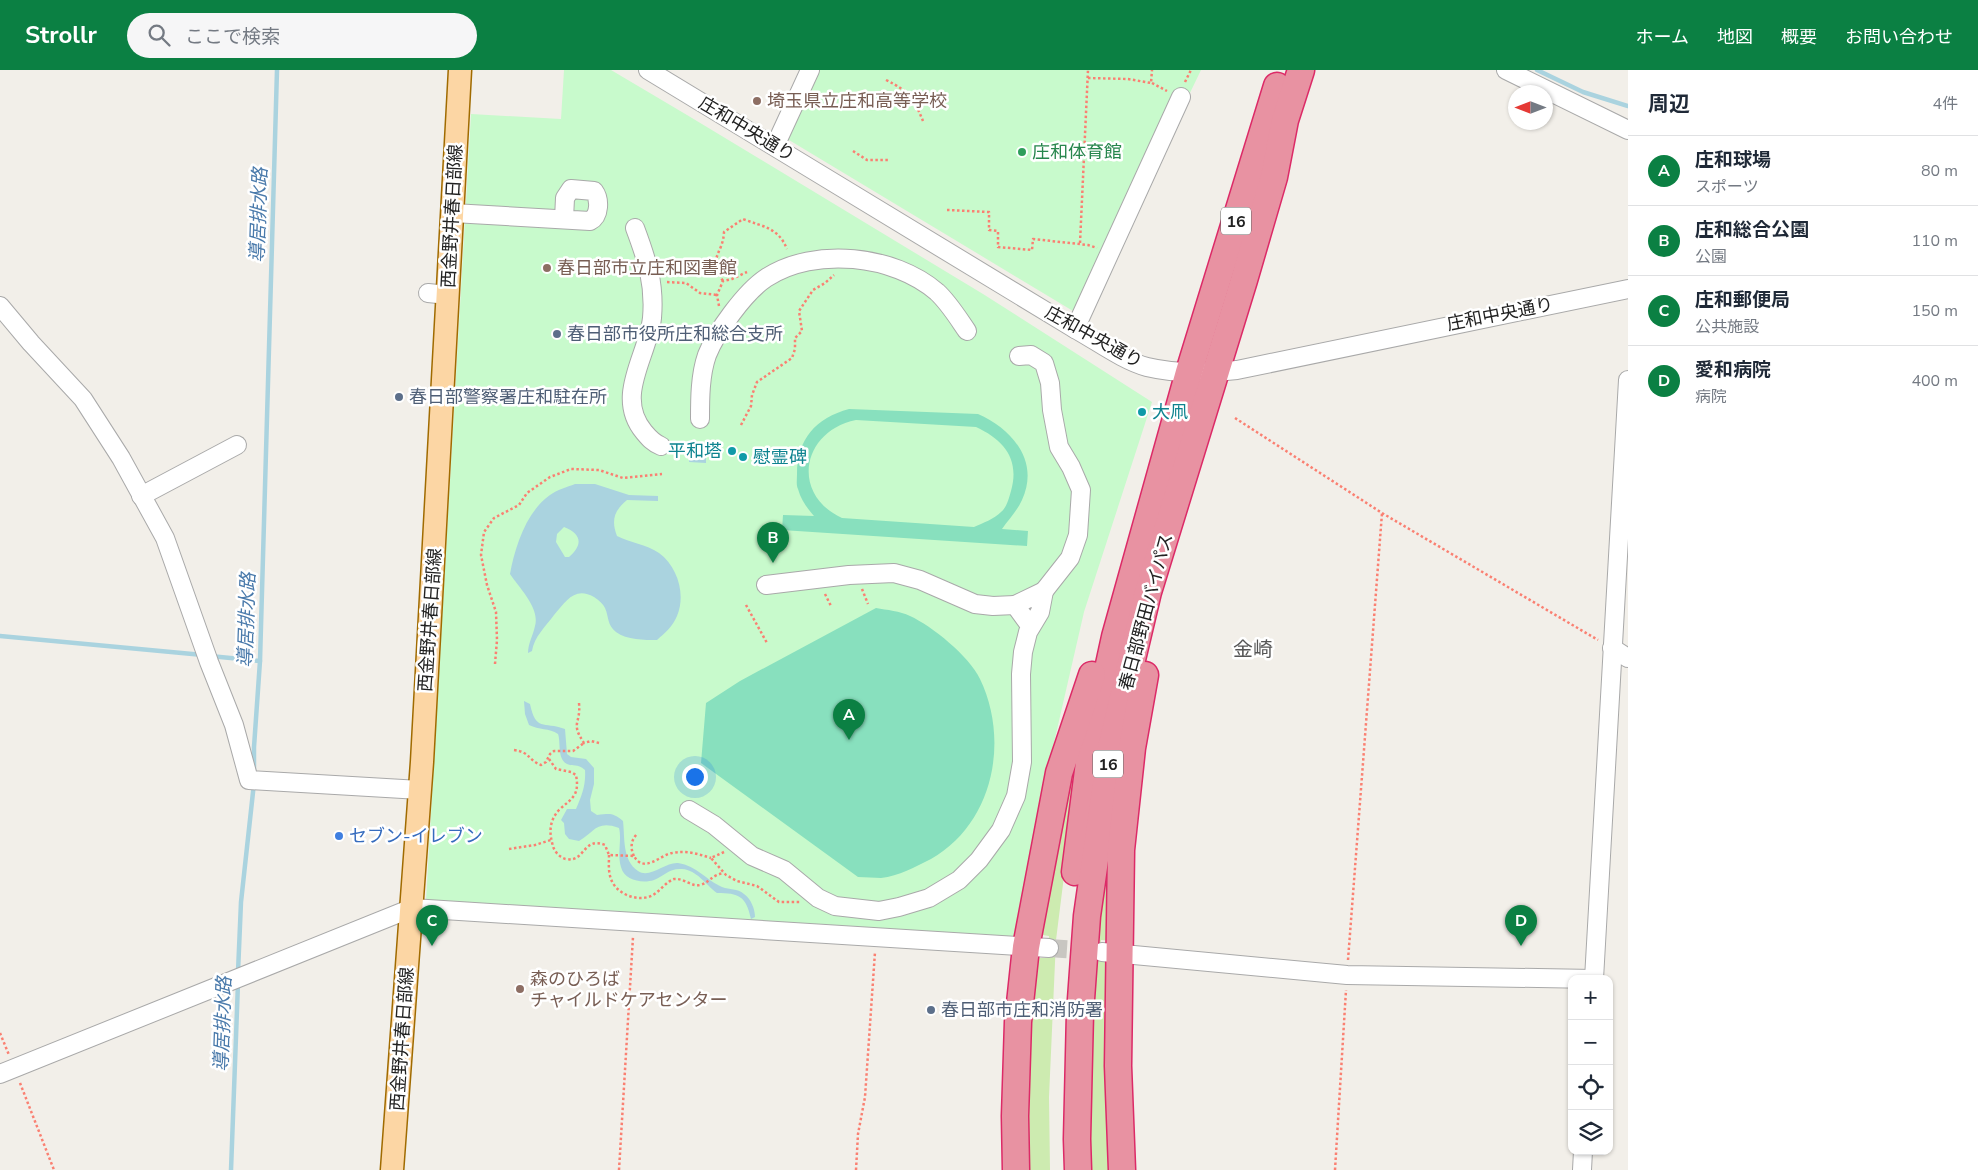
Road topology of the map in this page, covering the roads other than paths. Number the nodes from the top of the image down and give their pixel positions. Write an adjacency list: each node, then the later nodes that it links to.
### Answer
1 (460, 70): 10 (main road, 西金野井春日部線)
2 (648, 70): 9 (street, 庄和中央通り)
3 (810, 70): 9 (street)
4 (1282, 70): 18 (highway, 春日部野田バイパス / 16)
5 (1301, 70): 19 (highway, 春日部野田バイパス / 16)
6 (1506, 70): 8 (street)
7 (1183, 90): 15 (street)
8 (1628, 130)
9 (775, 146): 15 (street, 庄和中央通り)
10 (453, 213): 11 (street); 34 (main road, 西金野井春日部線)
11 (564, 219)
12 (635, 228): 23 (street)
13 (1628, 289): 19 (street, 庄和中央通り)
14 (0, 306): 25 (street)
15 (1075, 329): 18 (street, 庄和中央通り)
16 (967, 331): 21 (street)
17 (1019, 356): 28 (street)
18 (1189, 372): 19 (street, 庄和中央通り); 31 (highway, 春日部野田バイパス / 16)
19 (1217, 372): 24 (highway, 春日部野田バイパス / 16)
20 (1628, 380): 27 (street)
21 (700, 419)
22 (237, 445): 25 (street)
23 (661, 446)
24 (1188, 467): 38 (highway, 16); 46 (highway, 春日部野田バイパス / 16)
25 (141, 496): 34 (street)
26 (766, 585): 29 (street)
27 (1622, 587): 32 (street)
28 (1044, 591): 29 (street); 30 (street)
29 (1015, 605): 30 (street)
30 (1031, 627): 35 (street)
31 (1115, 637): 37 (highway, 16); 45 (highway, 春日部野田バイパス / 16)
32 (1612, 648): 33 (street); 39 (street)
33 (1628, 658)
34 (420, 790): 36 (main road, 西金野井春日部線)
35 (689, 810)
36 (412, 908): 37 (street); 41 (street); 43 (main road, 西金野井春日部線)
37 (1038, 948): 44 (highway, 16)
38 (1111, 953): 40 (street); 47 (highway, 16)
39 (1594, 975)
40 (1568, 979)
41 (7, 1071)
42 (1583, 1155): 48 (street)
43 (392, 1170)
44 (1016, 1170)
45 (1063, 1170)
46 (1078, 1170)
47 (1122, 1170)
48 (1582, 1170)

